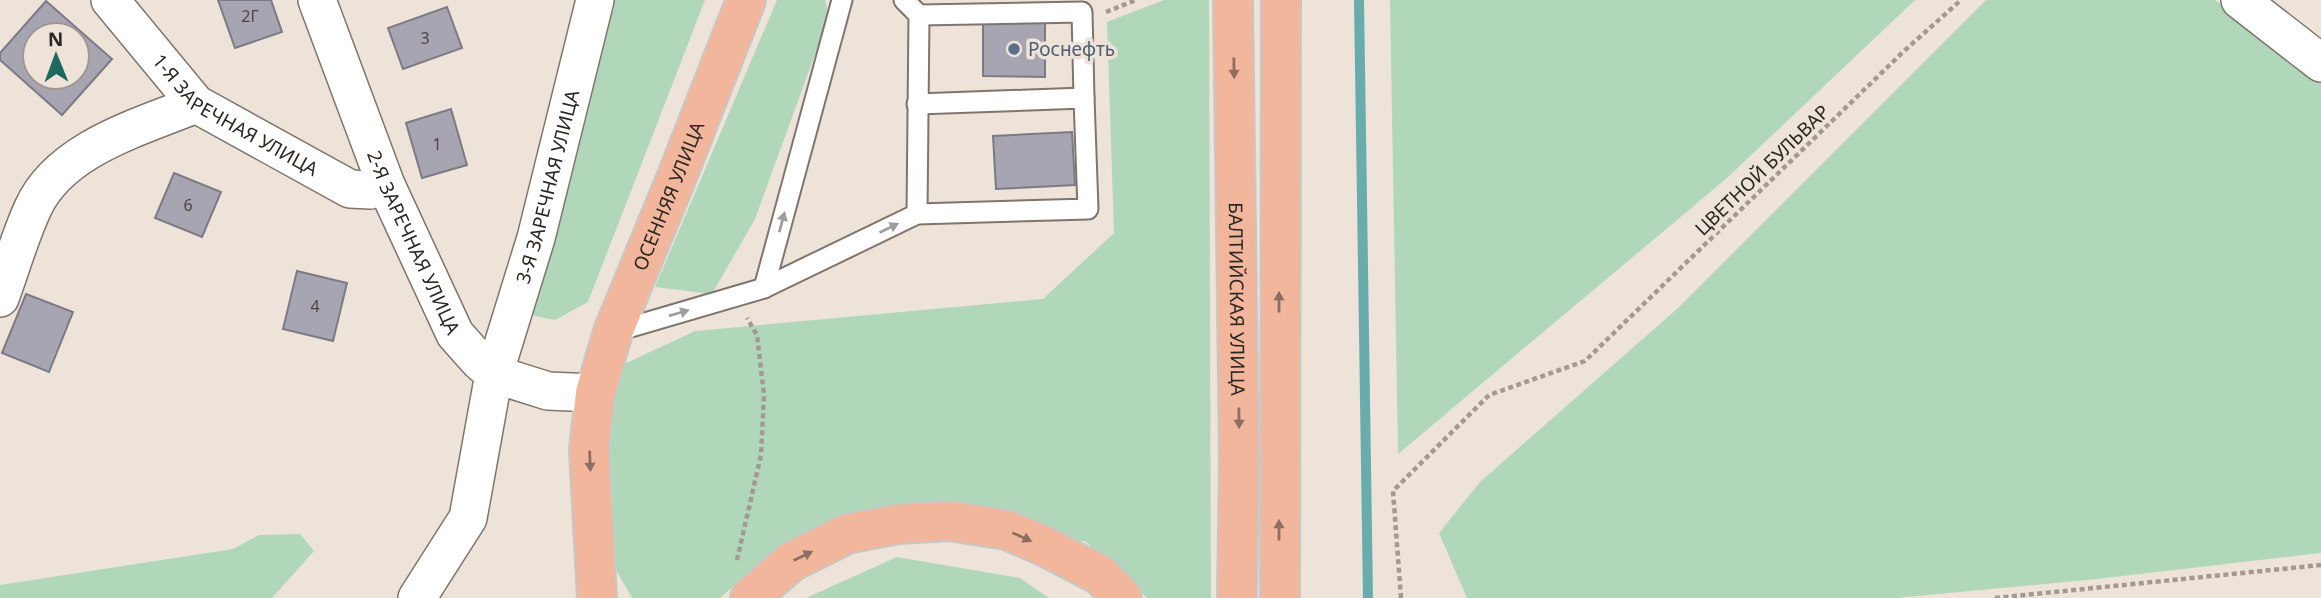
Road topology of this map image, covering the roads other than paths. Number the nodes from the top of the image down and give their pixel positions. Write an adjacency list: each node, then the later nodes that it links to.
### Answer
1 (110, 0): 13 (street, 1-Я ЗАРЕЧНАЯ УЛИЦА)
2 (317, 0): 15 (street, 2-Я ЗАРЕЧНАЯ УЛИЦА)
3 (595, 0): 20 (street, 3-Я ЗАРЕЧНАЯ УЛИЦА)
4 (746, 0): 19 (main road, ОСЕННЯЯ УЛИЦА)
5 (842, 0): 17 (lane, one-way to 5)
6 (904, 0): 10 (lane)
7 (1233, 0): 26 (main road, БАЛТИЙСКАЯ УЛИЦА, one-way to 26)
8 (1280, 0): 27 (main road, БАЛТИЙСКАЯ УЛИЦА, one-way to 8)
9 (2240, 0): 11 (street)
10 (919, 15): 12 (lane); 14 (lane)
11 (2321, 63)
12 (1084, 98): 14 (lane); 16 (lane)
13 (196, 104): 15 (street, 1-Я ЗАРЕЧНАЯ УЛИЦА); 18 (street)
14 (917, 104): 16 (lane)
15 (386, 185): 20 (street, 2-Я ЗАРЕЧНАЯ УЛИЦА)
16 (917, 214): 17 (lane, one-way to 16)
17 (765, 288): 19 (lane, one-way to 17)
18 (0, 298)
19 (613, 332): 21 (main road, ОСЕННЯЯ УЛИЦА)
20 (494, 374): 21 (street, 2-Я ЗАРЕЧНАЯ УЛИЦА); 24 (street)
21 (595, 393): 23 (main road, ОСЕННЯЯ УЛИЦА, one-way to 23)
22 (742, 585): 25 (main road, one-way to 25)
23 (601, 592)
24 (417, 598)
25 (1122, 598)
26 (1237, 598)
27 (1280, 598)

